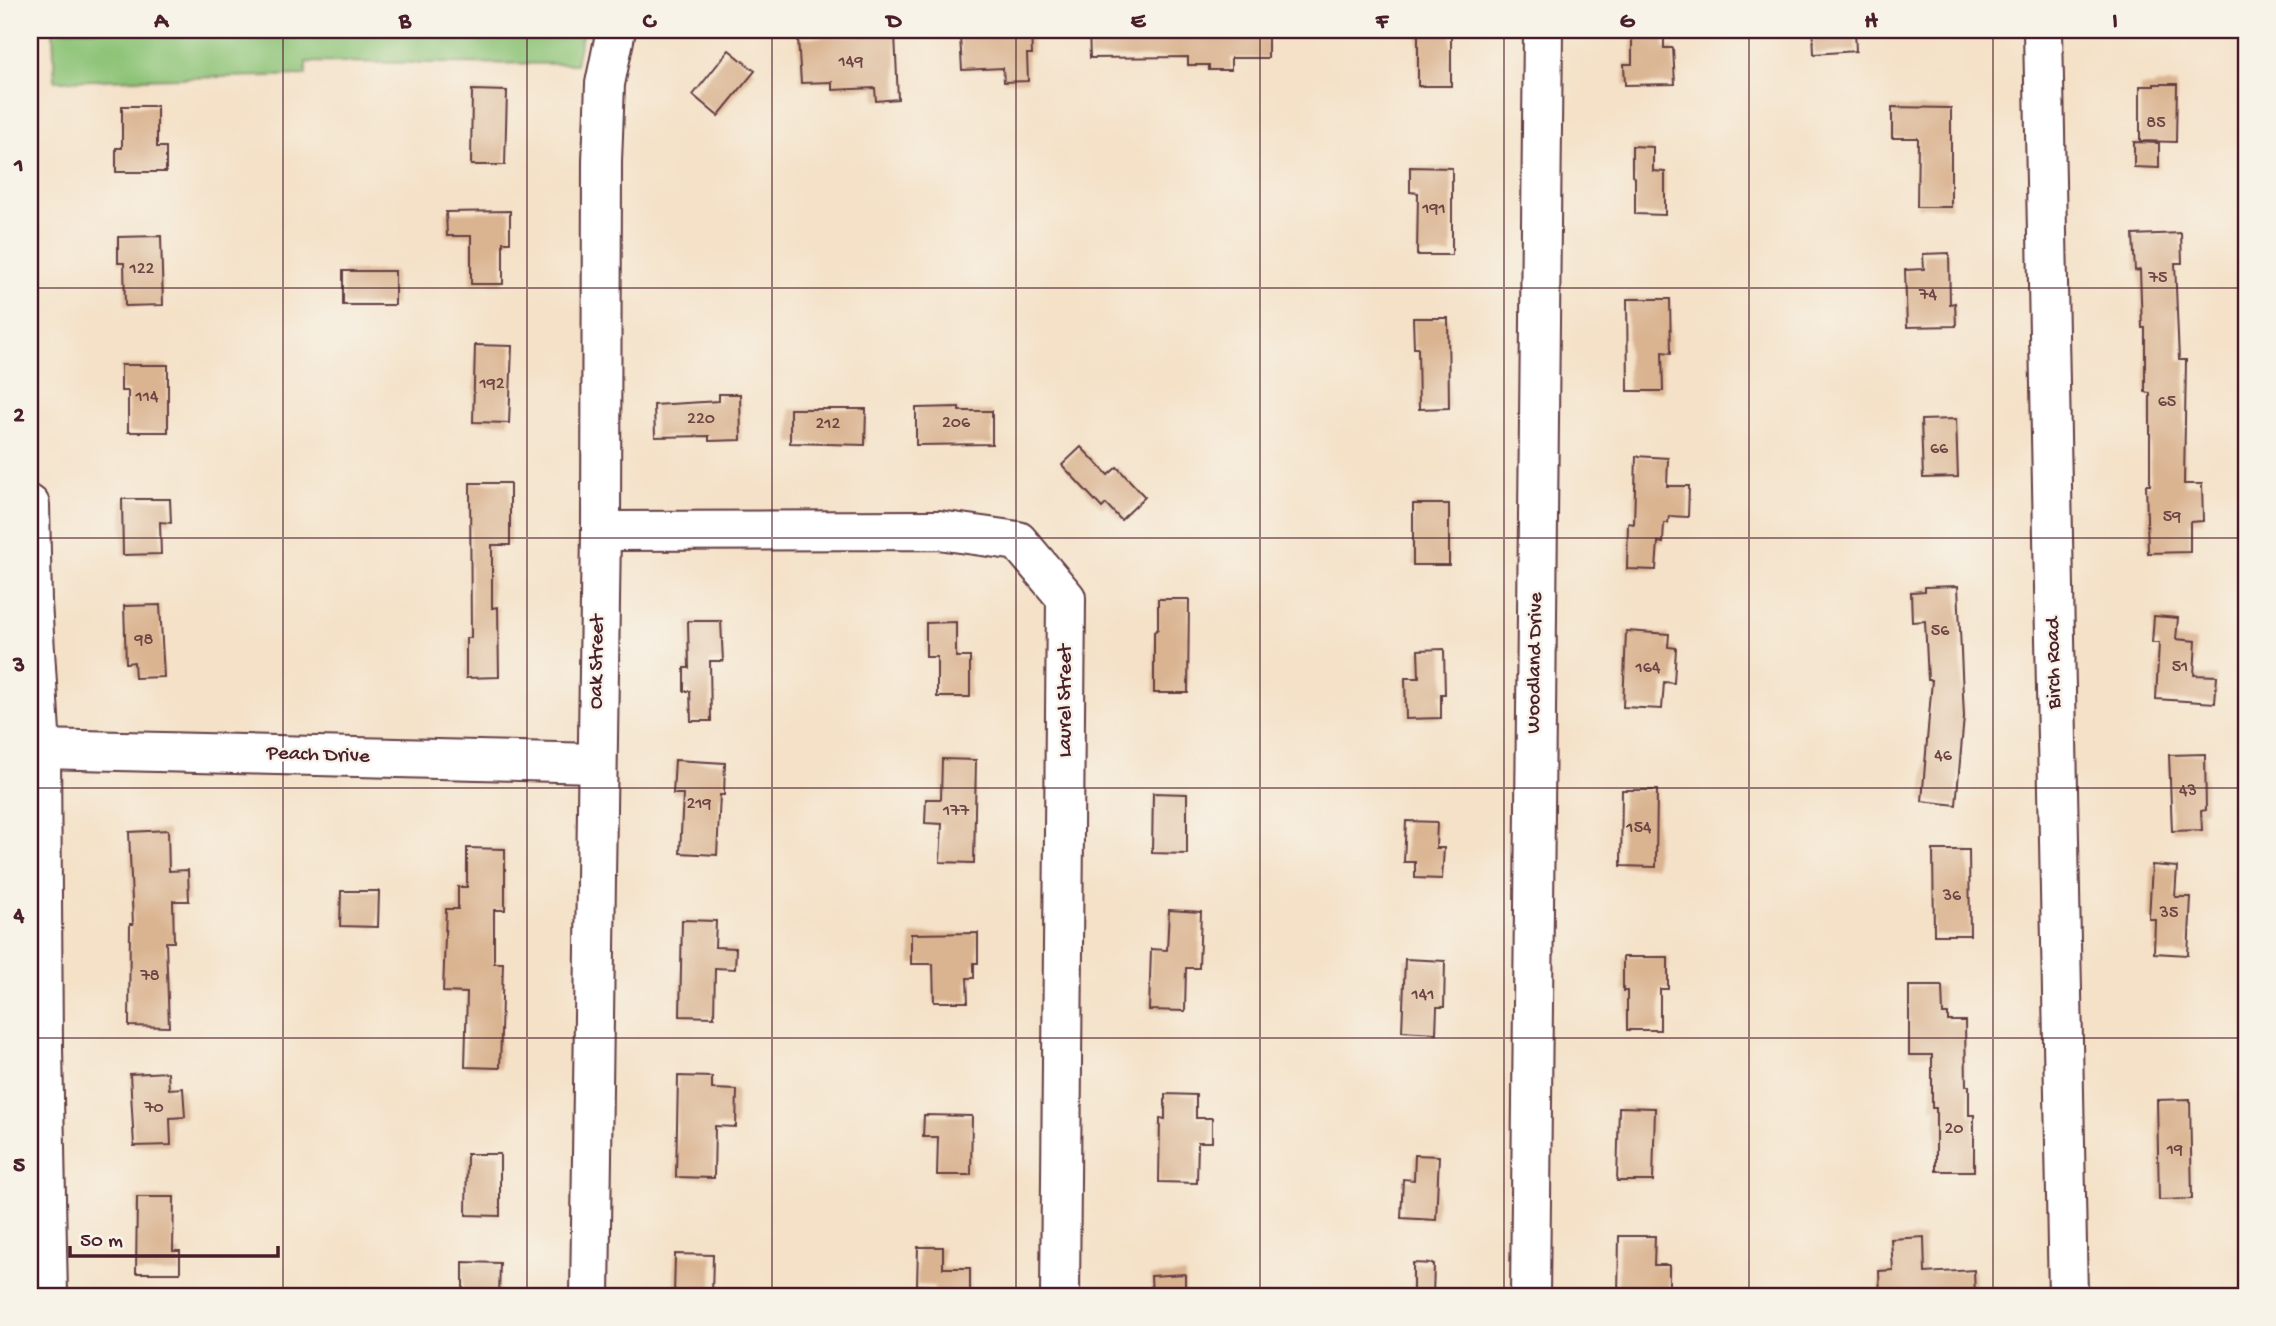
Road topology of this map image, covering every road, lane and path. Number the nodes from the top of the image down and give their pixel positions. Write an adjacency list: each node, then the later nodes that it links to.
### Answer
1 (616, 30): 5 (street, Oak Street)
2 (1543, 30): 13 (street, Woodland Drive)
3 (2043, 30): 14 (street, Birch Road)
4 (30, 505): 6 (street)
5 (600, 531): 8 (street, Oak Street); 12 (street, Laurel Street)
6 (31, 602): 7 (street)
7 (41, 749): 8 (street, Peach Drive); 9 (street)
8 (596, 763): 11 (street, Oak Street)
9 (36, 1049): 10 (street)
10 (47, 1296)
11 (590, 1296)
12 (1060, 1296)
13 (1530, 1296)
14 (2068, 1296)

